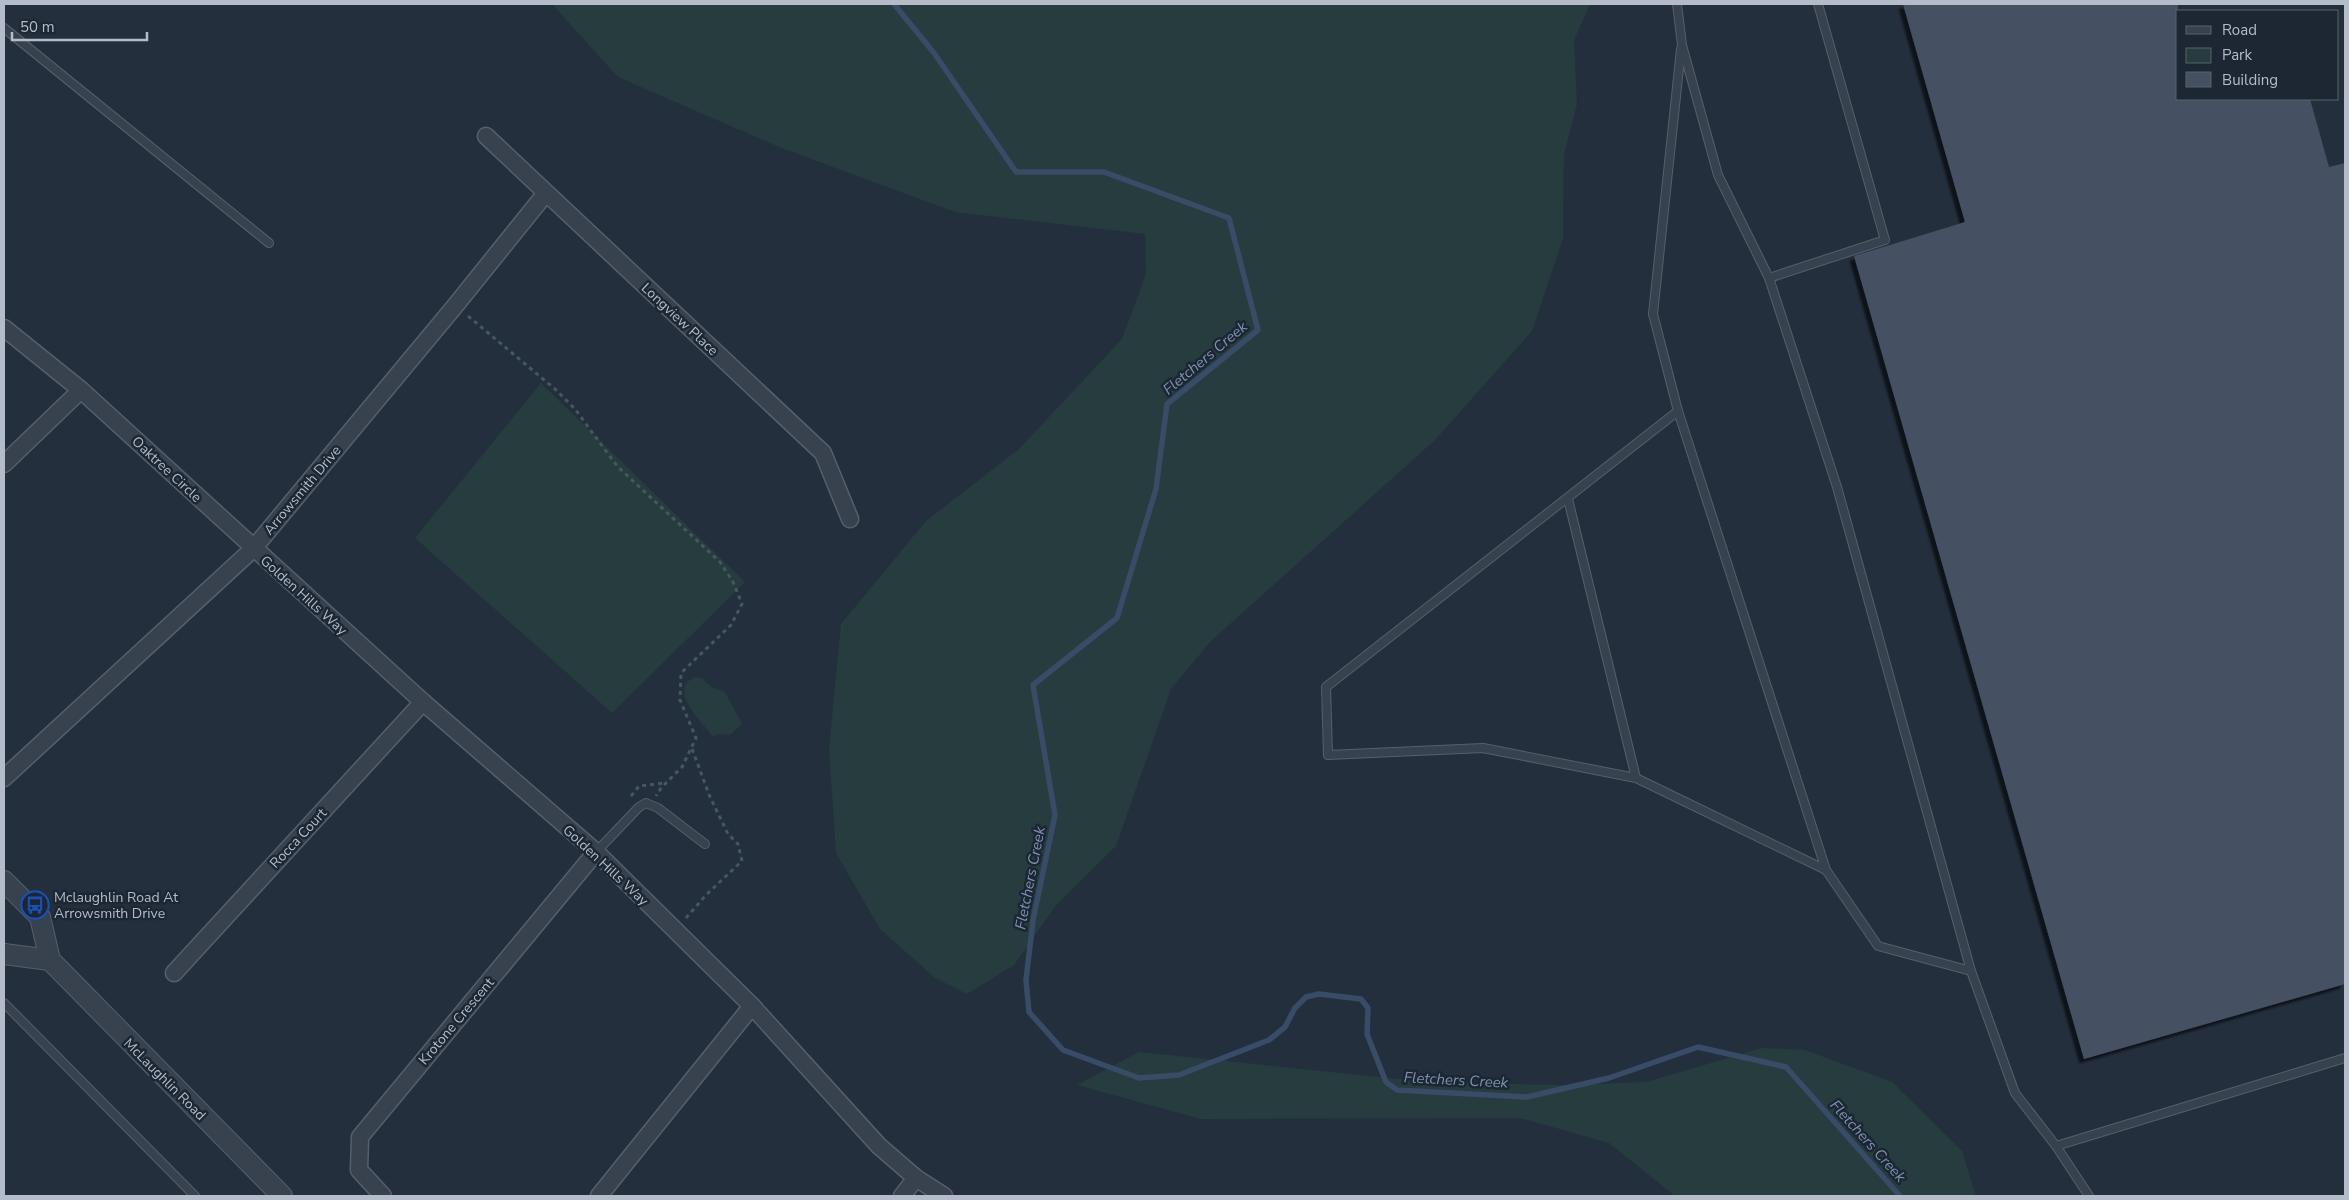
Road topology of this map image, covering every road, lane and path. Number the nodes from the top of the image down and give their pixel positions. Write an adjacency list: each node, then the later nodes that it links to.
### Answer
1 (1677, 4): 4 (lane)
2 (1818, 4): 8 (lane)
3 (4, 28): 7 (lane)
4 (1682, 45): 8 (lane); 12 (lane)
5 (486, 136): 6 (street, Longview Place)
6 (546, 193): 9 (street, Arrowsmith Drive); 15 (street, Longview Place)
7 (269, 243)
8 (1769, 278): 27 (lane)
9 (456, 306): 16 (street, Arrowsmith Drive); 20 (path)
10 (4, 328): 11 (street, Oaktree Circle)
11 (81, 390): 13 (street); 16 (street, Oaktree Circle)
12 (1678, 411): 14 (lane); 23 (lane)
13 (4, 464)
14 (1568, 499): 19 (lane); 19 (lane)
15 (850, 519)
16 (253, 549): 17 (street, Golden Hills Way); 18 (street, Arrowsmith Drive)
17 (423, 702): 22 (street, Golden Hills Way); 28 (street, Rocca Court)
18 (4, 778)
19 (1636, 778): 23 (lane)
20 (651, 805): 21 (lane); 22 (lane)
21 (706, 844)
22 (596, 852): 30 (street, Golden Hills Way); 36 (street, Krotone Crescent)
23 (1826, 870): 27 (lane)
24 (4, 881): 26 (street)
25 (4, 954): 26 (street)
26 (50, 960): 35 (street, McLaughlin Road)
27 (1971, 971): 32 (lane)
28 (174, 973)
29 (4, 1004): 34 (lane)
30 (752, 1006): 33 (street, Golden Hills Way); 37 (street)
31 (2345, 1058): 32 (lane)
32 (2056, 1146): 40 (lane)
33 (916, 1178): 38 (street); 39 (street, Golden Hills Way)
34 (195, 1196)
35 (282, 1196)
36 (382, 1196)
37 (599, 1196)
38 (902, 1196)
39 (944, 1196)
40 (2089, 1196)

